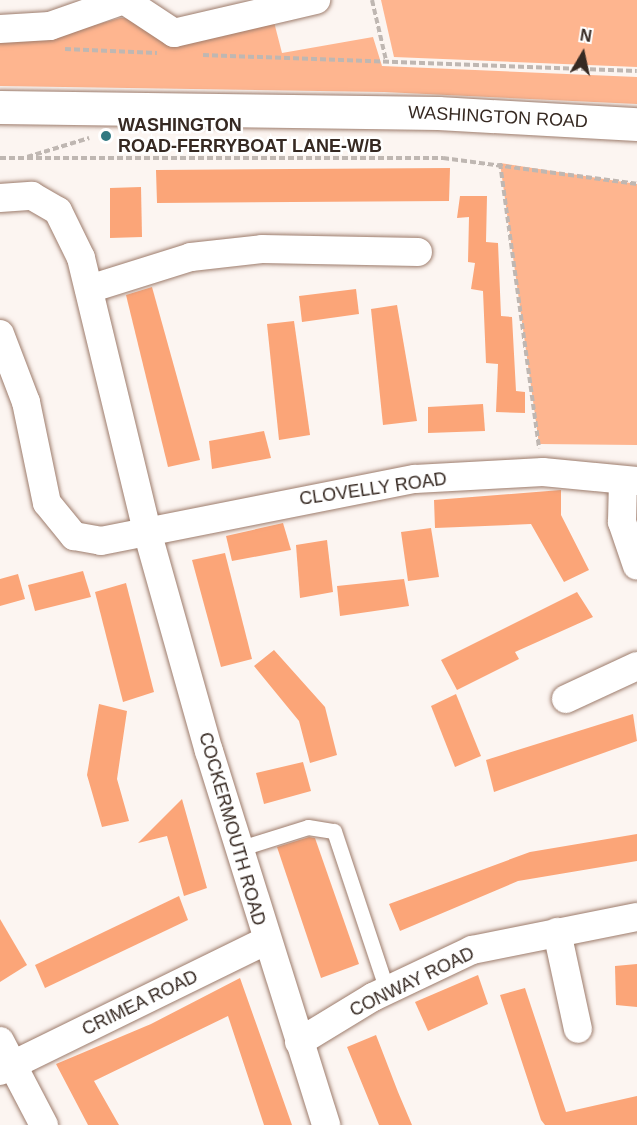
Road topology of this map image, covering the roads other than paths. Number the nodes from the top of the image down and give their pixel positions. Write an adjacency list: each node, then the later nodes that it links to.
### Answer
1 (124, 0): 2 (street); 3 (street)
2 (316, 0)
3 (0, 29)
4 (0, 107): 5 (street, WASHINGTON ROAD)
5 (637, 124)
6 (0, 198): 8 (street, COCKERMOUTH ROAD)
7 (418, 252): 8 (street)
8 (89, 289): 11 (street, COCKERMOUTH ROAD)
9 (0, 334): 11 (street)
10 (630, 480): 11 (street, CLOVELLY ROAD); 12 (street)
11 (147, 531): 15 (street, COCKERMOUTH ROAD)
12 (637, 566)
13 (637, 666): 14 (street)
14 (566, 699)
15 (238, 849): 18 (street, COCKERMOUTH ROAD); 19 (lane)
16 (637, 916): 17 (street, CONWAY ROAD)
17 (557, 932): 19 (street, CONWAY ROAD); 20 (street)
18 (265, 941): 21 (street, COCKERMOUTH ROAD); 22 (street, CRIMEA ROAD)
19 (387, 990): 21 (street, CONWAY ROAD)
20 (578, 1029)
21 (299, 1042): 24 (street, COCKERMOUTH ROAD)
22 (5, 1059): 23 (street)
23 (44, 1125)
24 (326, 1125)

